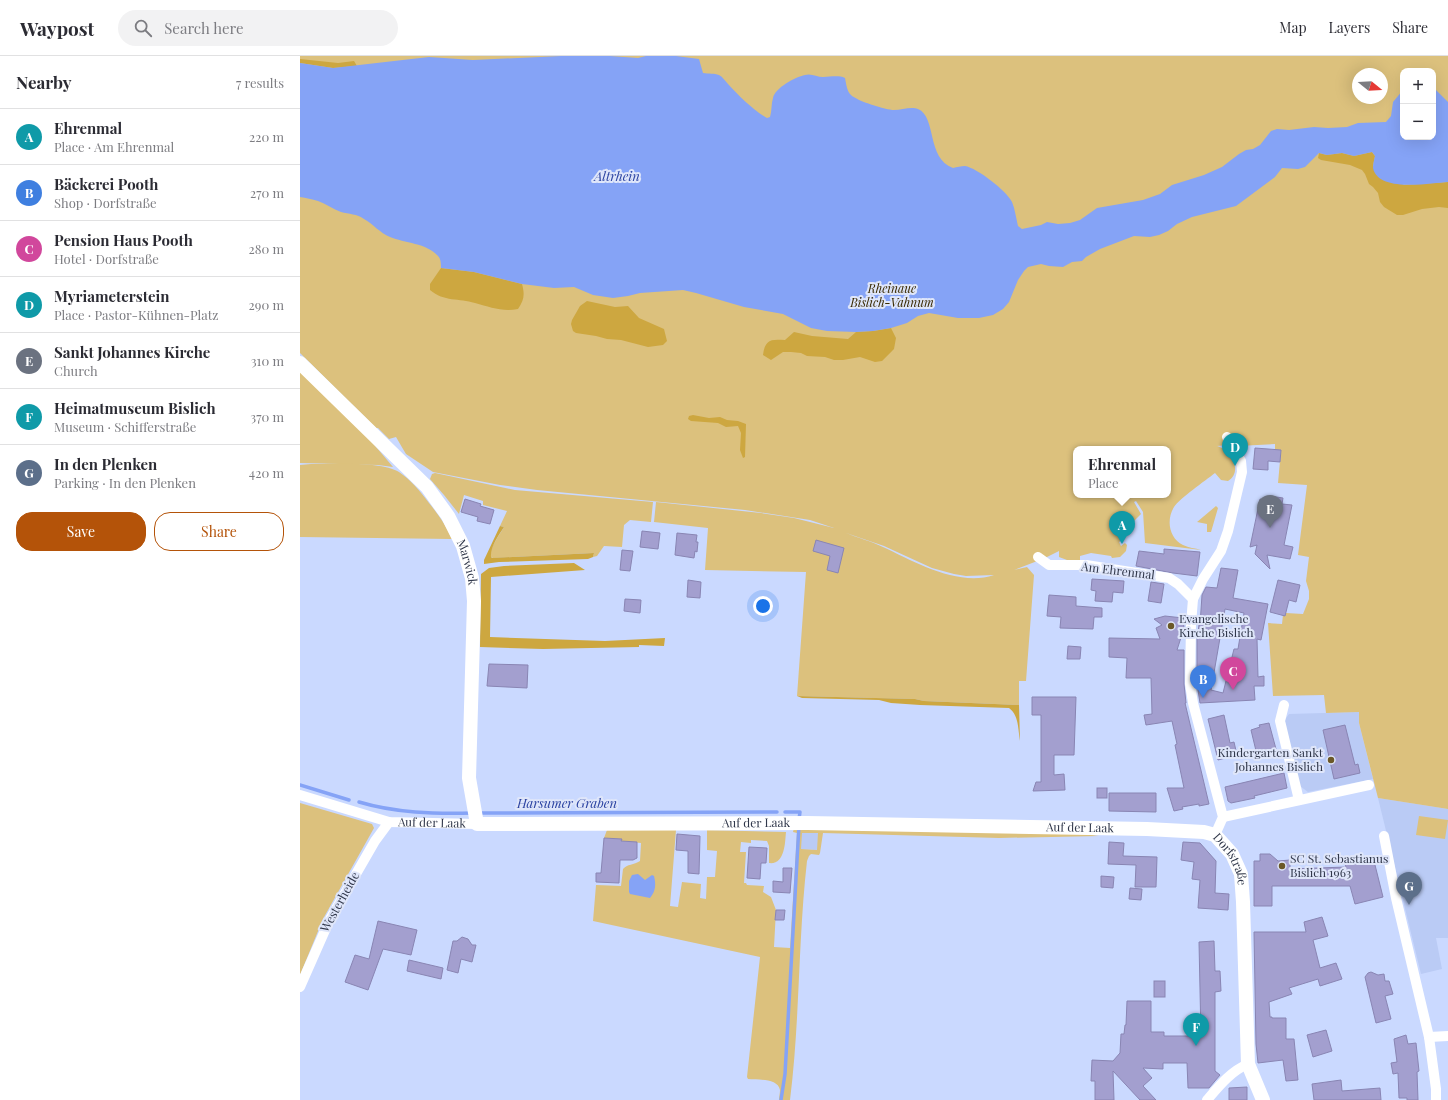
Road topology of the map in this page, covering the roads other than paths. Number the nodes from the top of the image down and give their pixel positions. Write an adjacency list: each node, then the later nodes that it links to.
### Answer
1 (300, 363): 11 (main road, Marwick)
2 (1227, 437): 4 (street)
3 (1038, 557): 4 (street, Am Ehrenmal)
4 (1193, 599): 9 (street, Dorfstraße)
5 (1284, 705): 8 (street)
6 (1369, 785): 8 (street)
7 (300, 795): 10 (street, Auf der Laak)
8 (1299, 800): 9 (street)
9 (1222, 816): 12 (street, Dorfstraße)
10 (389, 822): 11 (street, Auf der Laak); 14 (street, Westerheide)
11 (477, 824): 12 (main road, Auf der Laak)
12 (1215, 836): 17 (main road, Dorfstraße)
13 (1384, 836): 16 (street)
14 (300, 986)
15 (1448, 1036): 16 (street)
16 (1429, 1037): 20 (street)
17 (1248, 1064): 18 (street); 19 (main road, Dorfstraße)
18 (1207, 1100)
19 (1263, 1100)
20 (1436, 1100)

